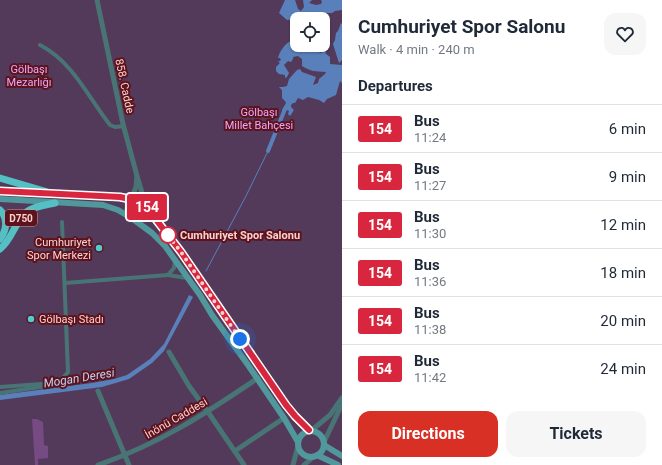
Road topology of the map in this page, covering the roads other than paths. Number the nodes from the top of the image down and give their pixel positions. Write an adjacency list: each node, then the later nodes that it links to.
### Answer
1 (97, 0): 3 (street, 858. Cadde)
2 (40, 45): 3 (street)
3 (124, 126): 4 (street, 858. Cadde)
4 (137, 176): 10 (street, 858. Cadde); 10 (street, 858. Cadde)
5 (0, 178): 7 (highway)
6 (0, 191): 7 (main road)
7 (51, 193): 10 (main road)
8 (0, 199): 9 (main road)
9 (55, 203): 12 (main road); 15 (highway, D750)
10 (140, 204): 12 (main road); 12 (main road); 30 (main road)
11 (0, 210): 14 (highway, D750)
12 (132, 218): 16 (main road)
13 (62, 222): 19 (street)
14 (0, 239)
15 (0, 249)
16 (175, 261): 17 (street); 18 (main road)
17 (168, 275): 18 (street); 19 (street)
18 (187, 278): 21 (main road)
19 (65, 282): 22 (street)
20 (169, 352): 28 (street)
21 (258, 378): 28 (street, İnönü Caddesi); 29 (main road)
22 (56, 383): 23 (street); 25 (street)
23 (0, 387)
24 (98, 390): 34 (street)
25 (0, 393)
26 (342, 398): 30 (street)
27 (342, 404): 32 (street)
28 (208, 412): 33 (street); 34 (street, İnönü Caddesi)
29 (284, 418): 31 (main road); 33 (street)
30 (311, 430): 31 (main road); 32 (main road)
31 (298, 444): 35 (main road); 41 (street)
32 (324, 444): 35 (main road); 36 (main road)
33 (235, 451): 37 (street)
34 (125, 456): 38 (street, İnönü Caddesi); 39 (street)
35 (315, 456): 42 (street); 43 (main road)
36 (342, 456)
37 (243, 464): 40 (street)
38 (98, 465)
39 (129, 465)
40 (236, 465)
41 (293, 465)
42 (304, 465)
43 (338, 465)

